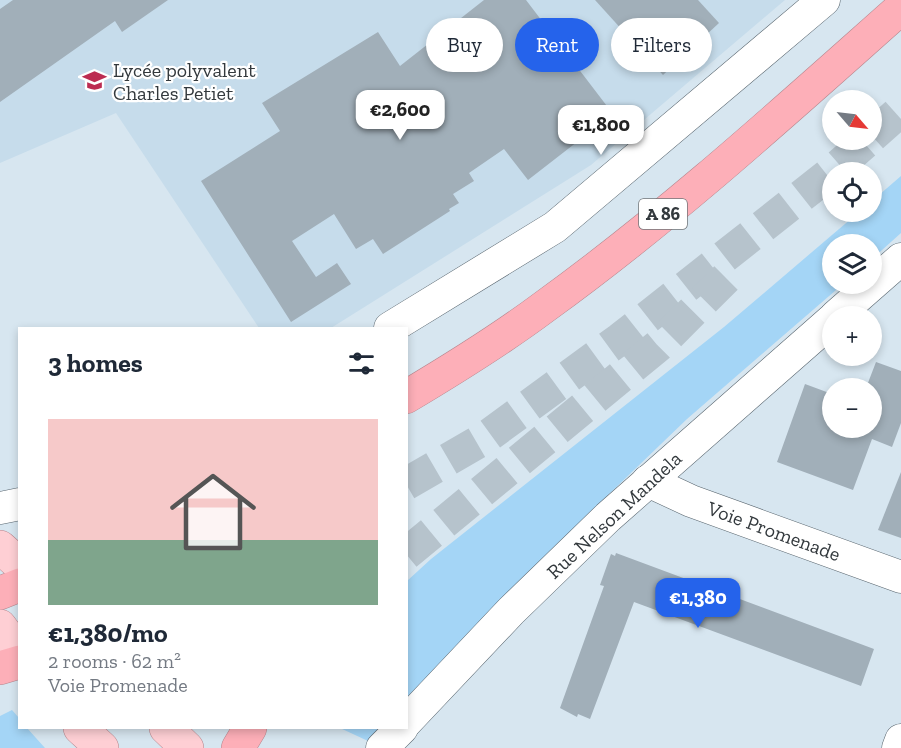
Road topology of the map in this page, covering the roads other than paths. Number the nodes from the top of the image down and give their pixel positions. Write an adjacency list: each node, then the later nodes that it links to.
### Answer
1 (824, 0): 5 (street)
2 (901, 8): 7 (highway, A 86)
3 (901, 259): 4 (street)
4 (847, 306)
5 (392, 327)
6 (822, 329): 8 (street, Rue Nelson Mandela)
7 (408, 396)
8 (648, 481): 13 (street, Voie Promenade); 20 (street, Rue Nelson Mandela)
9 (18, 504): 10 (street)
10 (0, 508)
11 (0, 547): 12 (main road)
12 (18, 563)
13 (901, 577)
14 (18, 586): 15 (highway)
15 (0, 593)
16 (0, 626): 17 (main road)
17 (18, 649)
18 (18, 663): 19 (highway)
19 (0, 668)
20 (408, 720)
21 (81, 729): 26 (main road)
22 (167, 729): 27 (main road)
23 (249, 729): 28 (highway)
24 (401, 729): 29 (street)
25 (901, 740): 30 (street)
26 (102, 748)
27 (187, 748)
28 (238, 748)
29 (382, 748)
30 (898, 748)

